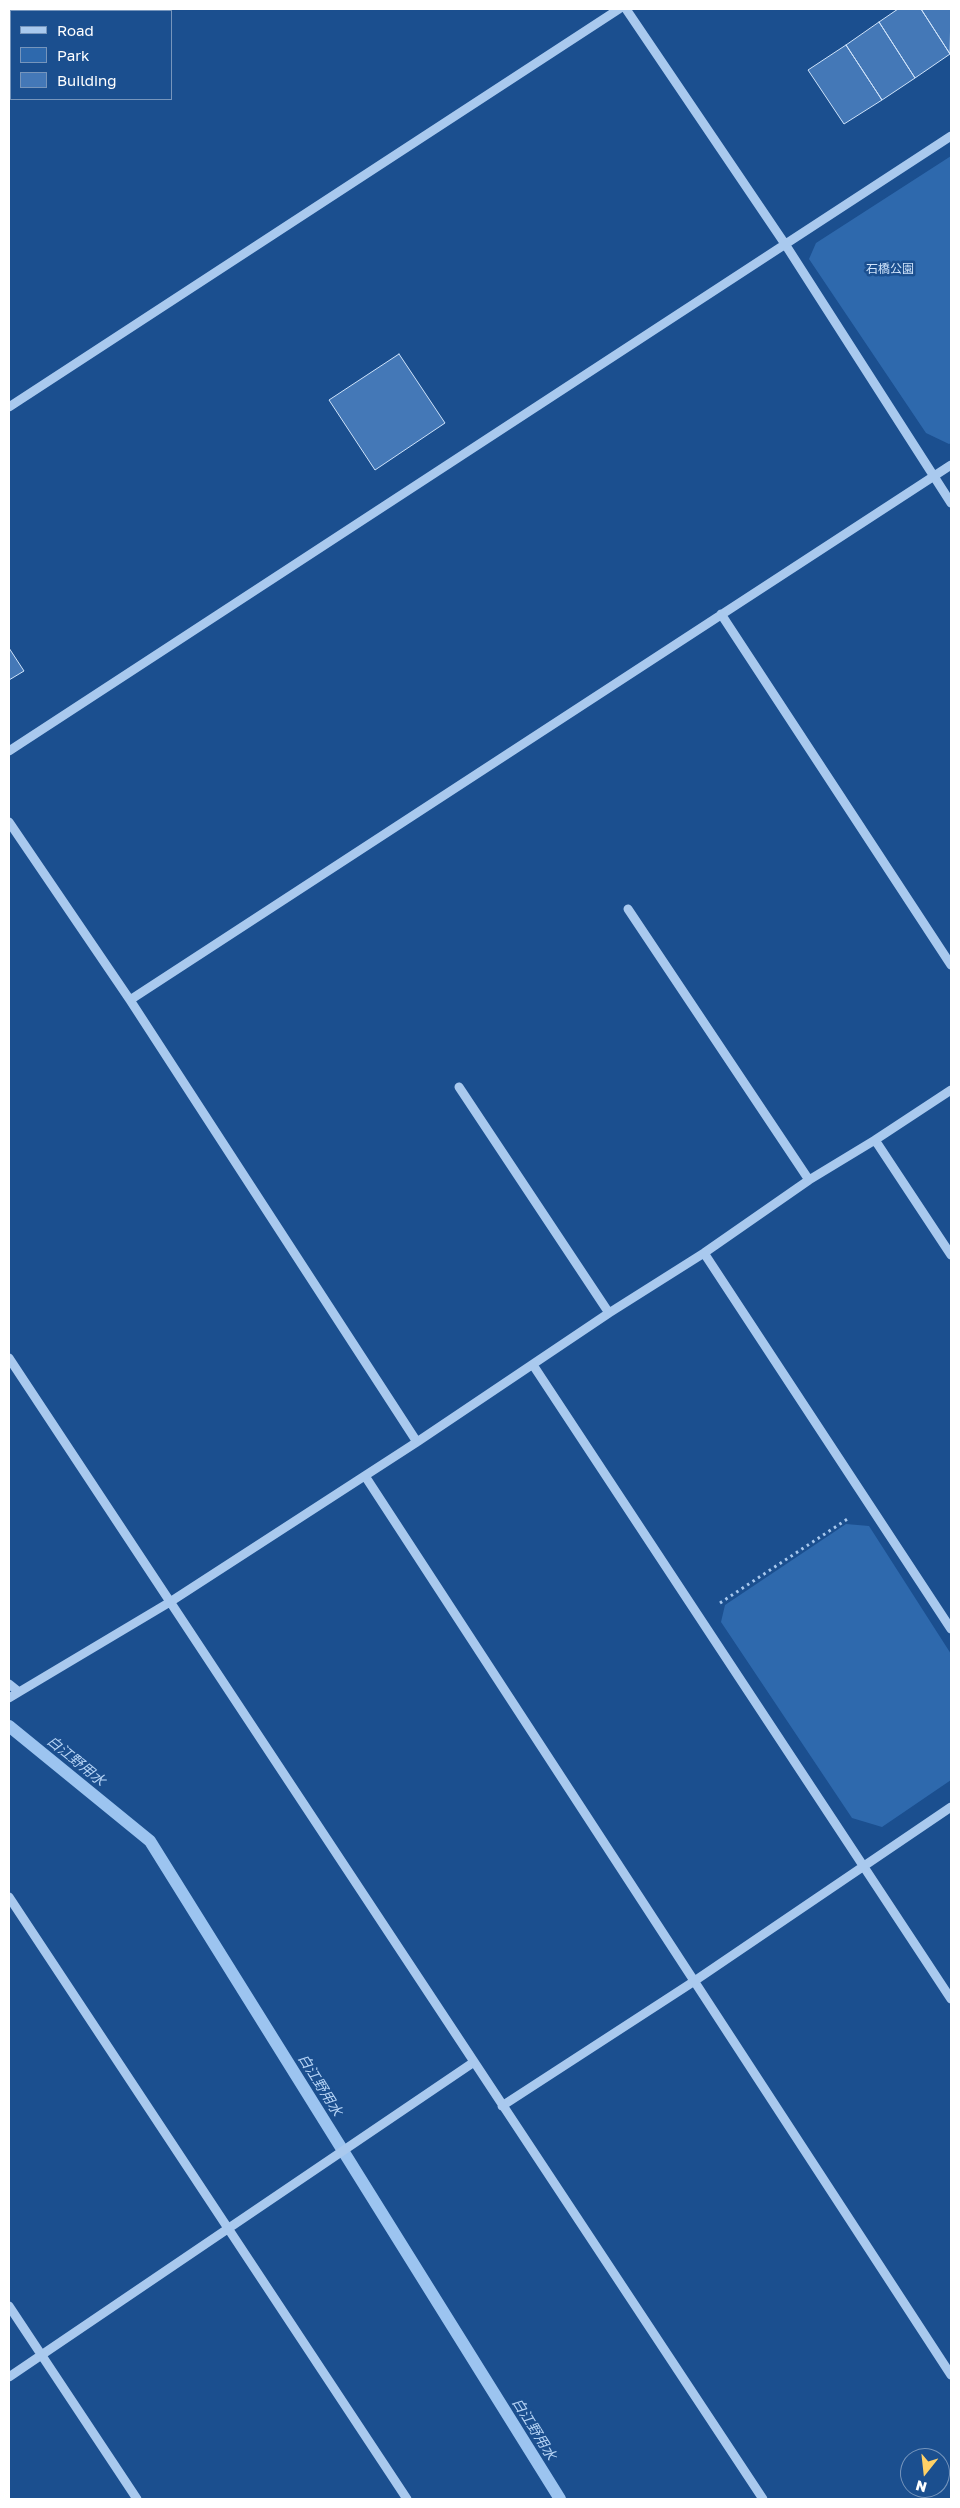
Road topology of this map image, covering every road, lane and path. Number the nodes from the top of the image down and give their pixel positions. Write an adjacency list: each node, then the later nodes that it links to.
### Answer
1 (619, 9): 5 (street)
2 (626, 9): 4 (street)
3 (951, 136): 4 (street)
4 (785, 244): 7 (street); 10 (street)
5 (9, 407)
6 (951, 465): 7 (street)
7 (934, 476): 8 (street); 9 (street)
8 (951, 503)
9 (721, 614): 13 (street); 14 (street)
10 (9, 751)
11 (9, 822): 14 (street)
12 (628, 909): 18 (street)
13 (951, 965)
14 (130, 1000): 24 (street)
15 (459, 1087): 21 (street)
16 (951, 1090): 17 (street)
17 (875, 1140): 18 (street); 20 (street)
18 (809, 1180): 19 (street)
19 (704, 1253): 21 (street); 26 (street)
20 (951, 1255)
21 (609, 1313): 23 (street)
22 (9, 1358): 27 (street)
23 (533, 1365): 24 (street); 28 (street)
24 (416, 1442): 25 (street)
25 (365, 1476): 27 (street); 36 (street)
26 (871, 1504): 28 (path); 29 (street)
27 (170, 1602): 31 (street); 38 (street)
28 (699, 1617): 34 (street)
29 (951, 1629)
30 (9, 1684): 31 (street)
31 (19, 1692): 32 (street)
32 (9, 1698)
33 (951, 1807): 34 (street)
34 (863, 1865): 36 (street); 37 (street)
35 (9, 1897): 40 (street)
36 (693, 1982): 39 (street); 43 (street)
37 (951, 1999)
38 (474, 2062): 39 (street); 40 (street)
39 (502, 2106): 47 (street)
40 (229, 2228): 42 (street); 46 (street)
41 (9, 2306): 42 (street)
42 (42, 2355): 44 (street); 45 (street)
43 (951, 2375)
44 (9, 2377)
45 (137, 2499)
46 (408, 2499)
47 (763, 2499)

